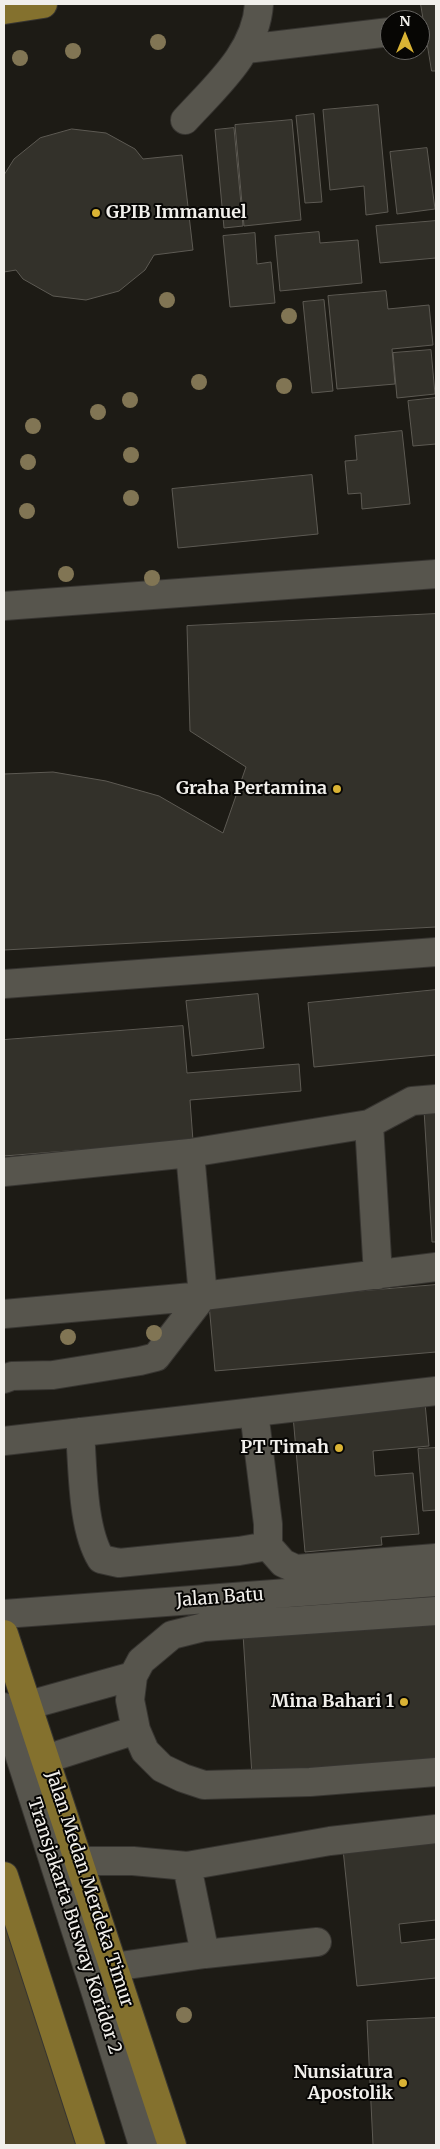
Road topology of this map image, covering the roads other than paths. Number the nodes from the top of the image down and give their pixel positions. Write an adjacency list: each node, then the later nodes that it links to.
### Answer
1 (43, 4): 3 (main road)
2 (259, 4): 5 (lane)
3 (4, 10)
4 (380, 33): 5 (lane)
5 (246, 49): 6 (lane)
6 (185, 120)
7 (436, 574): 8 (lane)
8 (4, 606)
9 (436, 952): 10 (lane)
10 (4, 984)
11 (436, 1099): 12 (lane)
12 (369, 1124): 13 (lane); 16 (lane)
13 (190, 1153): 14 (lane); 17 (lane)
14 (4, 1172)
15 (436, 1267): 16 (lane)
16 (378, 1274): 17 (lane)
17 (203, 1296): 18 (lane); 19 (lane)
18 (4, 1314)
19 (7, 1371)
20 (436, 1391): 21 (lane)
21 (254, 1412): 22 (lane); 24 (lane)
22 (80, 1432): 23 (lane); 24 (lane)
23 (4, 1441)
24 (268, 1546): 25 (lane)
25 (436, 1558)
26 (436, 1582): 28 (lane, Jalan Batu)
27 (436, 1611): 31 (lane)
28 (4, 1614)
29 (4, 1634): 30 (main road, Jalan Medan Merdeka Timur)
30 (10, 1671): 32 (main road, Jalan Medan Merdeka Timur)
31 (133, 1676): 32 (lane); 33 (lane)
32 (16, 1706): 34 (main road, Jalan Medan Merdeka Timur); 44 (lane, Transjakarta Busway Koridor 2)
33 (136, 1730): 34 (lane); 35 (lane)
34 (46, 1758): 37 (main road, Jalan Medan Merdeka Timur)
35 (436, 1772)
36 (436, 1830): 38 (lane)
37 (78, 1861): 38 (lane); 42 (main road, Jalan Medan Merdeka Timur)
38 (187, 1866): 41 (lane)
39 (4, 1876): 43 (main road)
40 (317, 1942): 41 (lane)
41 (205, 1954): 42 (lane)
42 (114, 1967): 45 (main road, Jalan Medan Merdeka Timur)
43 (91, 2145)
44 (143, 2145)
45 (172, 2145)

